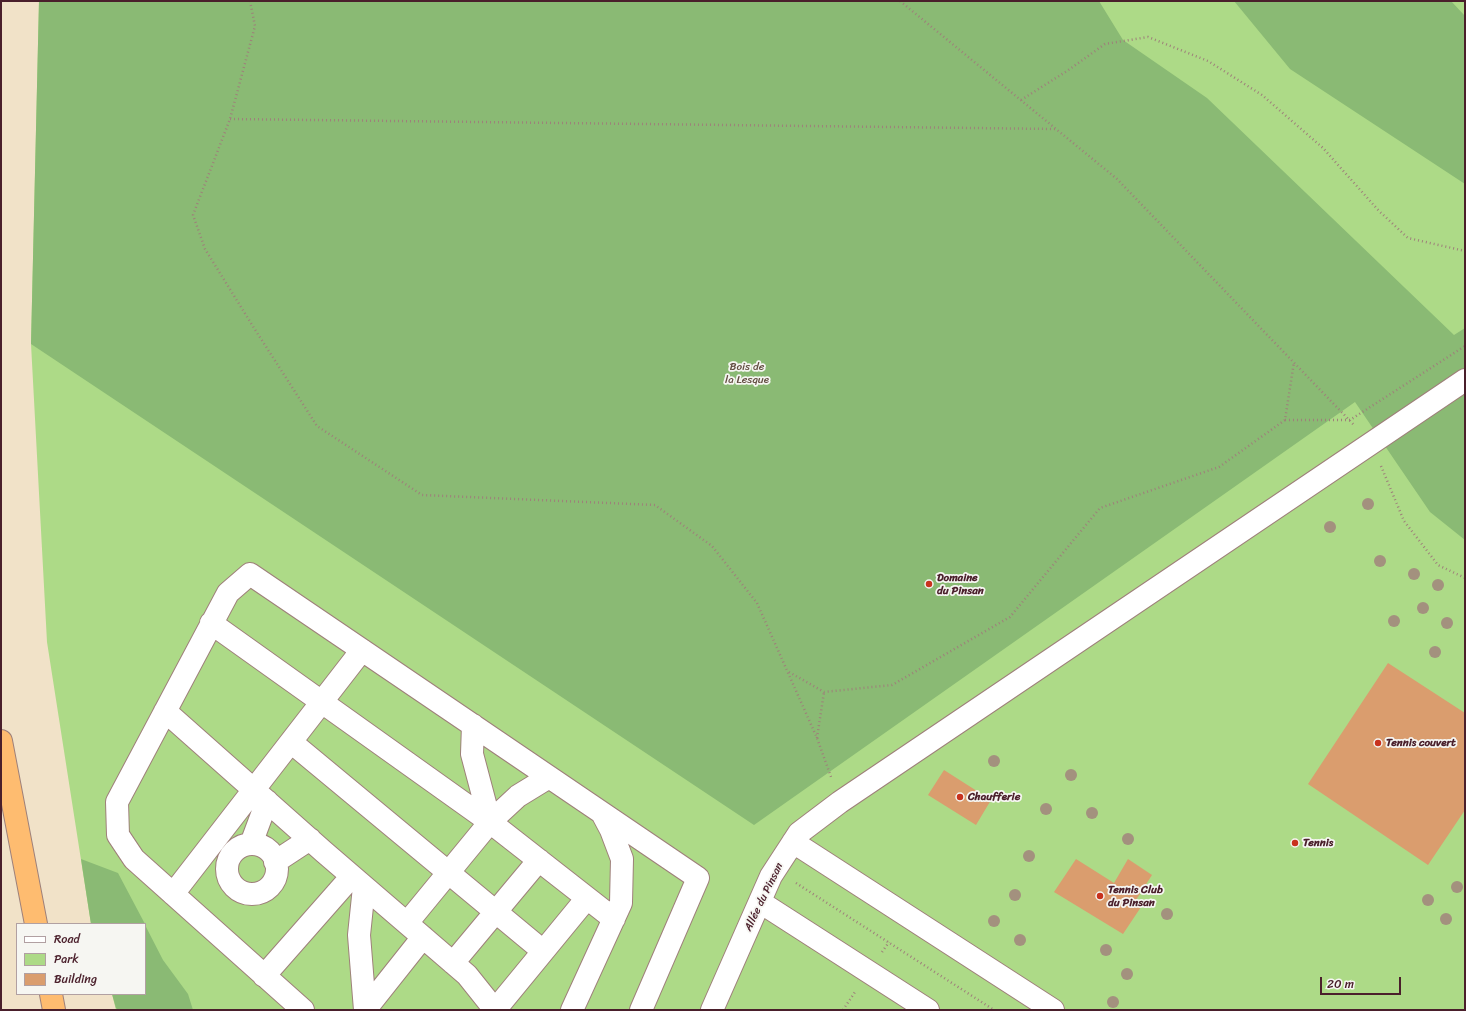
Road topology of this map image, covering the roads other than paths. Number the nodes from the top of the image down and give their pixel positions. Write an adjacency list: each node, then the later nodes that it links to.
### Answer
1 (1465, 380): 14 (street, Allée du Pinsan)
2 (212, 624): 3 (street); 4 (street); 5 (street)
3 (362, 650): 4 (street); 6 (street)
4 (322, 702): 8 (street); 12 (street)
5 (165, 711): 10 (street); 22 (street)
6 (473, 725): 9 (street); 12 (street)
7 (1, 741): 27 (highway)
8 (291, 742): 10 (street); 20 (street)
9 (549, 777): 11 (street); 12 (street)
10 (260, 795): 13 (street); 15 (street); 17 (street)
11 (602, 812): 26 (street); 38 (street)
12 (490, 822): 16 (street); 20 (street)
13 (310, 839): 18 (street); 21 (street)
14 (793, 842): 24 (street, Allée du Pinsan); 41 (street)
15 (251, 844): 18 (street); 19 (street)
16 (539, 860): 23 (street); 25 (street)
17 (198, 862): 19 (street); 22 (street)
18 (275, 862): 19 (street)
19 (228, 863)
20 (448, 872): 25 (street); 28 (street)
21 (358, 882): 28 (street); 29 (street); 32 (street)
22 (173, 894): 32 (street)
23 (586, 898): 26 (street); 30 (street)
24 (760, 902): 39 (street, Allée du Pinsan); 40 (street)
25 (496, 912): 30 (street); 31 (street)
26 (614, 919): 37 (street)
27 (36, 923)
28 (407, 923): 29 (street)
29 (423, 937): 31 (street)
30 (543, 951): 36 (street)
31 (453, 963): 36 (street)
32 (264, 976): 35 (street)
33 (51, 995): 34 (highway)
34 (54, 1010)
35 (303, 1010)
36 (495, 1010)
37 (572, 1010)
38 (641, 1010)
39 (712, 1010)
40 (928, 1010)
41 (1053, 1010)

